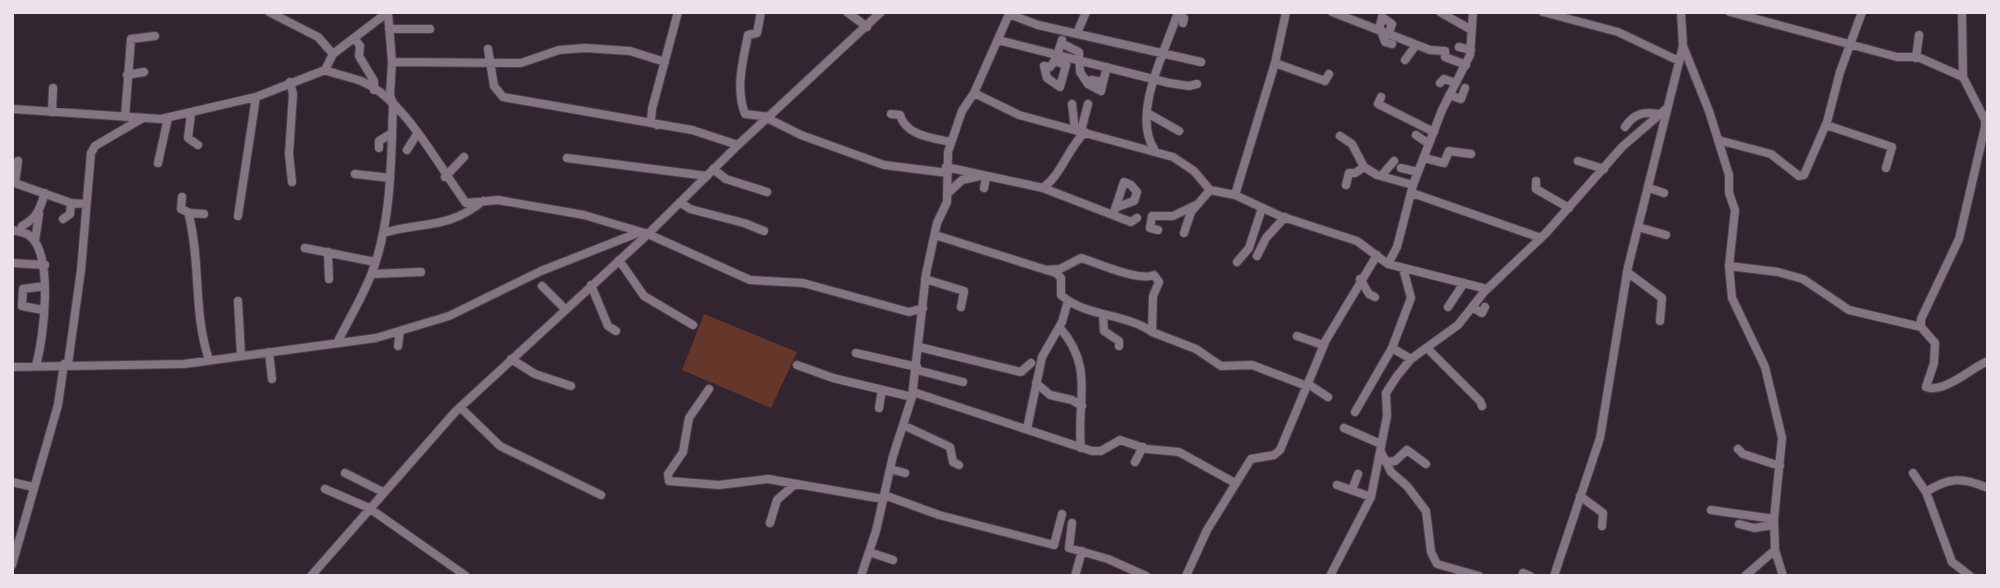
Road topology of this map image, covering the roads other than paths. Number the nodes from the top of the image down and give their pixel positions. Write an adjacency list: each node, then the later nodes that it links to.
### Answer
1 (269, 12): 39 (street)
2 (678, 12): 47 (street)
3 (761, 12): 82 (street)
4 (847, 12): 21 (street)
5 (881, 12): 21 (street)
6 (1086, 12): 27 (street)
7 (1286, 12): 49 (street)
8 (1332, 12): 26 (street)
9 (1440, 12): 23 (street)
10 (1473, 12): 23 (street)
11 (1543, 12): 45 (street)
12 (1681, 12): 35 (street)
13 (1730, 12): 19 (street)
14 (1862, 12): 34 (street)
15 (1962, 12): 57 (street)
16 (388, 13): 24 (street); 30 (street)
17 (1009, 13): 27 (street); 31 (street)
18 (1177, 14): 20 (street); 40 (street)
19 (1763, 17): 34 (street)
20 (1183, 23)
21 (867, 27): 82 (street)
22 (1454, 27): 23 (street)
23 (1471, 28): 38 (street)
24 (389, 29): 25 (street); 46 (street)
25 (430, 29)
26 (1383, 31): 32 (street); 33 (street)
27 (1077, 33): 40 (street)
28 (1919, 35): 42 (street)
29 (155, 36): 56 (street)
30 (355, 39): 39 (street); 65 (street)
31 (998, 40): 41 (street); 66 (street)
32 (1392, 44)
33 (1416, 45): 44 (street); 51 (street)
34 (1849, 45): 42 (street); 86 (street)
35 (1683, 46): 45 (street); 95 (street)
36 (1459, 47): 38 (street)
37 (488, 49): 50 (street)
38 (1471, 50): 51 (street)
39 (333, 54): 53 (street)
40 (1161, 54): 48 (street); 58 (street)
41 (1056, 58): 43 (street); 43 (street)
42 (1916, 58): 57 (street)
43 (1078, 60): 52 (street); 52 (street)
44 (1405, 60)
45 (1679, 61): 73 (street)
46 (392, 62): 50 (street); 70 (street)
47 (665, 62): 50 (street); 85 (street)
48 (1201, 62)
49 (1275, 63): 55 (street); 135 (street)
50 (488, 65): 85 (street)
51 (1466, 65): 61 (street)
52 (1107, 68): 58 (street)
53 (324, 70): 59 (street); 65 (street)
54 (144, 72): 56 (street)
55 (1329, 74)
56 (127, 75): 80 (street)
57 (1963, 77): 84 (street)
58 (1152, 79): 62 (street); 78 (street)
59 (290, 82): 68 (street); 124 (street)
60 (1440, 83): 61 (street)
61 (1455, 83): 67 (street)
62 (1198, 84)
63 (53, 88): 75 (street)
64 (1465, 88): 67 (street)
65 (374, 90): 70 (street)
66 (974, 93): 88 (street); 96 (street)
67 (1449, 96): 90 (street)
68 (256, 97): 76 (street); 148 (street)
69 (1381, 97): 90 (street)
70 (393, 104): 91 (street); 92 (street)
71 (1072, 104): 88 (street)
72 (1088, 104): 88 (street)
73 (1667, 107): 79 (street); 129 (street)
74 (12, 109): 75 (street)
75 (52, 112): 80 (street)
76 (191, 114): 81 (street); 98 (street)
77 (891, 114): 96 (street)
78 (1149, 114): 89 (street); 101 (street)
79 (1658, 114): 87 (street); 113 (street)
80 (125, 117): 83 (street)
81 (168, 118): 83 (street); 109 (street)
82 (770, 118): 99 (street); 114 (street)
83 (141, 119): 141 (street)
84 (1987, 121): 202 (street)
85 (657, 125): 99 (street)
86 (1826, 125): 95 (street); 111 (street)
87 (1625, 127)
88 (1080, 131): 101 (street); 128 (street)
89 (1179, 131)
90 (1434, 132): 97 (street)
91 (392, 133): 100 (street); 121 (street)
92 (416, 134): 102 (street); 120 (street)
93 (1416, 135): 97 (street)
94 (1340, 136): 110 (street)
95 (1718, 139): 173 (street)
96 (951, 142): 114 (street)
97 (1429, 144): 106 (street)
98 (198, 145)
99 (738, 145): 112 (street)
100 (379, 148)
101 (1154, 149): 130 (street)
102 (407, 150)
103 (1471, 154): 106 (street)
104 (464, 157): 120 (street)
105 (567, 158): 117 (street)
106 (1423, 158): 115 (street)
107 (18, 160): 123 (street)
108 (1578, 161): 113 (street)
109 (158, 163)
110 (1364, 167): 119 (street); 126 (street)
111 (1886, 168)
112 (713, 169): 117 (street); 131 (street)
113 (1604, 169): 144 (street)
114 (947, 170): 118 (street); 134 (street)
115 (1418, 172): 119 (street); 125 (street)
116 (355, 174): 121 (street)
117 (707, 176): 139 (street)
118 (983, 176): 127 (street); 128 (street); 134 (street)
119 (1381, 176): 125 (street)
120 (445, 177): 138 (street)
121 (390, 178): 156 (street)
122 (1536, 181): 144 (street)
123 (14, 182): 132 (street)
124 (292, 182)
125 (1413, 184): 137 (street)
126 (1346, 185)
127 (984, 188)
128 (1043, 188): 150 (street)
129 (1649, 188): 133 (street); 152 (street)
130 (1210, 190): 135 (street); 142 (street)
131 (767, 192)
132 (45, 193): 140 (street); 145 (street)
133 (1664, 193)
134 (947, 194): 159 (street)
135 (1235, 195): 143 (street)
136 (182, 197): 146 (street)
137 (1410, 197): 161 (street); 171 (street)
138 (482, 201): 156 (street); 157 (street)
139 (680, 202): 155 (street); 157 (street)
140 (71, 203): 141 (street); 151 (street)
141 (86, 204): 223 (street)
142 (1198, 204): 153 (street); 158 (street)
143 (1262, 208): 149 (street); 169 (street)
144 (1569, 208): 161 (street)
145 (40, 212): 154 (street); 162 (street)
146 (190, 213): 147 (street); 220 (street)
147 (204, 214)
148 (238, 216)
149 (1285, 217): 165 (street); 166 (street)
150 (1137, 218)
151 (63, 219)
152 (1637, 227): 160 (street); 177 (street)
153 (1158, 230)
154 (16, 231): 162 (street)
155 (764, 231)
156 (383, 233): 168 (street)
157 (644, 233): 167 (street); 196 (street); 204 (street)
158 (1184, 233)
159 (935, 235): 175 (street); 180 (street)
160 (1666, 235)
161 (1541, 238): 188 (street)
162 (35, 241): 172 (street)
163 (305, 248): 164 (street)
164 (328, 252): 168 (street); 179 (street)
165 (1377, 255): 171 (street); 181 (street)
166 (1257, 256)
167 (619, 260): 183 (street); 201 (street)
168 (375, 262): 178 (street)
169 (1237, 262)
170 (12, 263): 172 (street)
171 (1388, 264): 174 (street)
172 (45, 265): 184 (street)
173 (1729, 266): 202 (street); 253 (street)
174 (1403, 268): 182 (street); 213 (street)
175 (1046, 270): 191 (street); 206 (street)
176 (421, 272): 178 (street)
177 (1627, 272): 200 (street); 270 (street)
178 (372, 274): 208 (street)
179 (329, 279)
180 (925, 279): 192 (street); 196 (street)
181 (1360, 279): 189 (street); 209 (street)
182 (1464, 283): 188 (street); 193 (street)
183 (591, 285): 197 (street); 205 (street)
184 (44, 286): 187 (street); 198 (street)
185 (542, 286): 197 (street)
186 (12, 287): 187 (street)
187 (23, 289): 198 (street)
188 (1487, 289): 194 (street)
189 (1375, 297)
190 (238, 301): 217 (street)
191 (1068, 301): 199 (street); 203 (street)
192 (961, 307)
193 (1448, 307)
194 (1472, 307): 195 (street); 214 (street)
195 (1485, 307)
196 (923, 308): 212 (street)
197 (565, 309): 218 (street)
198 (43, 310): 224 (street)
199 (1103, 315): 206 (street); 211 (street)
200 (1660, 321)
201 (693, 325)
202 (1921, 327): 221 (street)
203 (1060, 328): 230 (street); 237 (street)
204 (400, 331): 208 (street); 210 (street)
205 (616, 331)
206 (1152, 332): 231 (street)
207 (1297, 336): 209 (street)
208 (337, 343): 215 (street)
209 (1324, 345): 231 (street)
210 (398, 346)
211 (1119, 346)
212 (919, 347): 222 (street); 227 (street)
213 (1392, 348): 219 (street); 241 (street)
214 (1427, 348): 219 (street); 238 (street)
215 (270, 352): 217 (street); 228 (street)
216 (856, 353): 227 (street)
217 (241, 355): 220 (street)
218 (511, 359): 232 (street); 239 (street)
219 (1411, 359): 247 (street)
220 (209, 360): 223 (street)
221 (1988, 361)
222 (1031, 363)
223 (66, 364): 224 (street); 263 (street)
224 (36, 365): 226 (street)
225 (797, 365): 234 (street)
226 (12, 367)
227 (917, 368): 229 (street); 235 (street)
228 (272, 379)
229 (963, 382)
230 (1036, 383): 237 (street); 244 (street)
231 (1307, 385): 236 (street); 260 (street)
232 (571, 386)
233 (709, 389): 261 (street)
234 (882, 390): 235 (street); 240 (street)
235 (913, 395): 242 (street); 244 (street)
236 (1328, 397)
237 (1082, 406): 246 (street)
238 (1482, 406)
239 (460, 407): 267 (street); 269 (street)
240 (879, 408)
241 (1355, 412)
242 (905, 426): 252 (street); 254 (street)
243 (1344, 428): 247 (street)
244 (1027, 429): 246 (street)
245 (1143, 447): 246 (street); 249 (street); 260 (street)
246 (1081, 448)
247 (1381, 448): 250 (street); 272 (street)
248 (1738, 449): 253 (street)
249 (1135, 462)
250 (1386, 462): 251 (street); 295 (street)
251 (1426, 464)
252 (959, 465)
253 (1780, 466): 276 (street)
254 (890, 469): 257 (street); 271 (street)
255 (345, 473): 267 (street)
256 (1913, 473): 268 (street)
257 (905, 474)
258 (1358, 474): 266 (street)
259 (12, 482): 263 (street)
260 (1235, 483): 293 (street)
261 (795, 484): 271 (street); 277 (street)
262 (1337, 485): 266 (street)
263 (33, 486): 285 (street)
264 (1988, 488): 268 (street)
265 (325, 489): 273 (street)
266 (1352, 490): 272 (street)
267 (383, 492): 273 (street)
268 (1926, 492): 298 (street)
269 (601, 495)
270 (1580, 496): 280 (street); 296 (street)
271 (883, 497): 275 (street); 283 (street)
272 (1371, 497): 294 (street)
273 (369, 508): 288 (street); 289 (street)
274 (1711, 510): 276 (street)
275 (1062, 514)
276 (1774, 522): 279 (street); 281 (street)
277 (770, 523)
278 (1072, 523): 282 (street)
279 (1739, 524)
280 (1602, 526)
281 (1775, 550): 287 (street); 297 (street)
282 (1082, 551): 286 (street); 291 (street)
283 (869, 552): 284 (street); 290 (street)
284 (893, 560)
285 (12, 565)
286 (1122, 571): 292 (street)
287 (1750, 575)
288 (311, 576)
289 (466, 576)
290 (861, 576)
291 (1075, 576)
292 (1146, 576)
293 (1186, 576)
294 (1330, 576)
295 (1479, 576)
296 (1554, 576)
297 (1783, 576)
298 (1970, 576)

